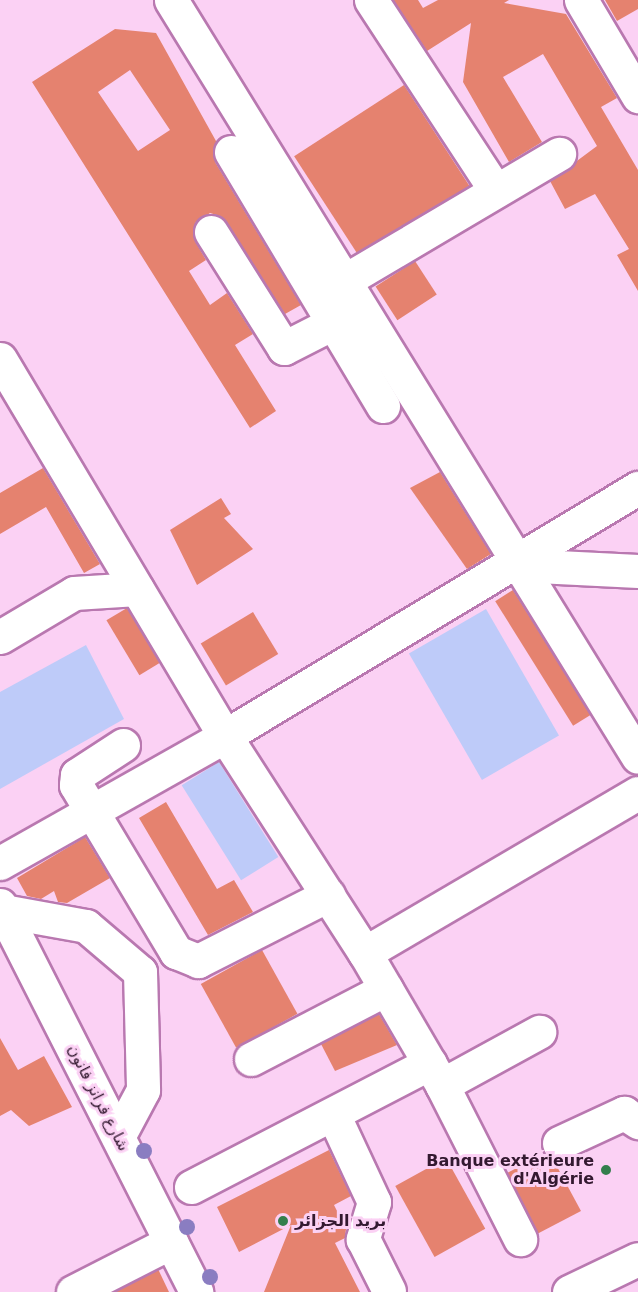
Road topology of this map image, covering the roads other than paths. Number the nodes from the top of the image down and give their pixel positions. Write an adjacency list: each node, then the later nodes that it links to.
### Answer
1 (171, 0): 9 (street)
2 (371, 0): 7 (street)
3 (581, 0): 4 (street)
4 (638, 96)
5 (231, 152): 9 (street)
6 (559, 154): 7 (street)
7 (496, 191): 9 (street)
8 (211, 232): 10 (street)
9 (328, 274): 10 (street); 14 (street)
10 (333, 323): 12 (street)
11 (0, 359): 16 (street)
12 (383, 406)
13 (638, 488): 14 (street)
14 (517, 564): 15 (street); 18 (street); 20 (street)
15 (638, 571)
16 (137, 589): 17 (street); 18 (street)
17 (0, 637)
18 (225, 736): 22 (street); 24 (street)
19 (123, 745): 22 (street)
20 (638, 757)
21 (638, 793): 26 (street)
22 (91, 812): 23 (street); 24 (street)
23 (0, 863)
24 (328, 895): 26 (street)
25 (2, 908): 33 (street, شارع فرانز فانون); 33 (street)
26 (365, 953): 27 (street)
27 (386, 989): 29 (street); 30 (street)
28 (538, 1032): 30 (street)
29 (251, 1059)
30 (436, 1074): 31 (street); 36 (street)
31 (333, 1114): 35 (street); 39 (street)
32 (638, 1122): 34 (street)
33 (118, 1137): 37 (street, شارع فرانز فانون)
34 (559, 1143)
35 (191, 1187)
36 (520, 1239)
37 (171, 1242): 40 (street); 41 (street, شارع فرانز فانون)
38 (638, 1259): 42 (street)
39 (389, 1291)
40 (73, 1292)
41 (196, 1292)
42 (569, 1292)

